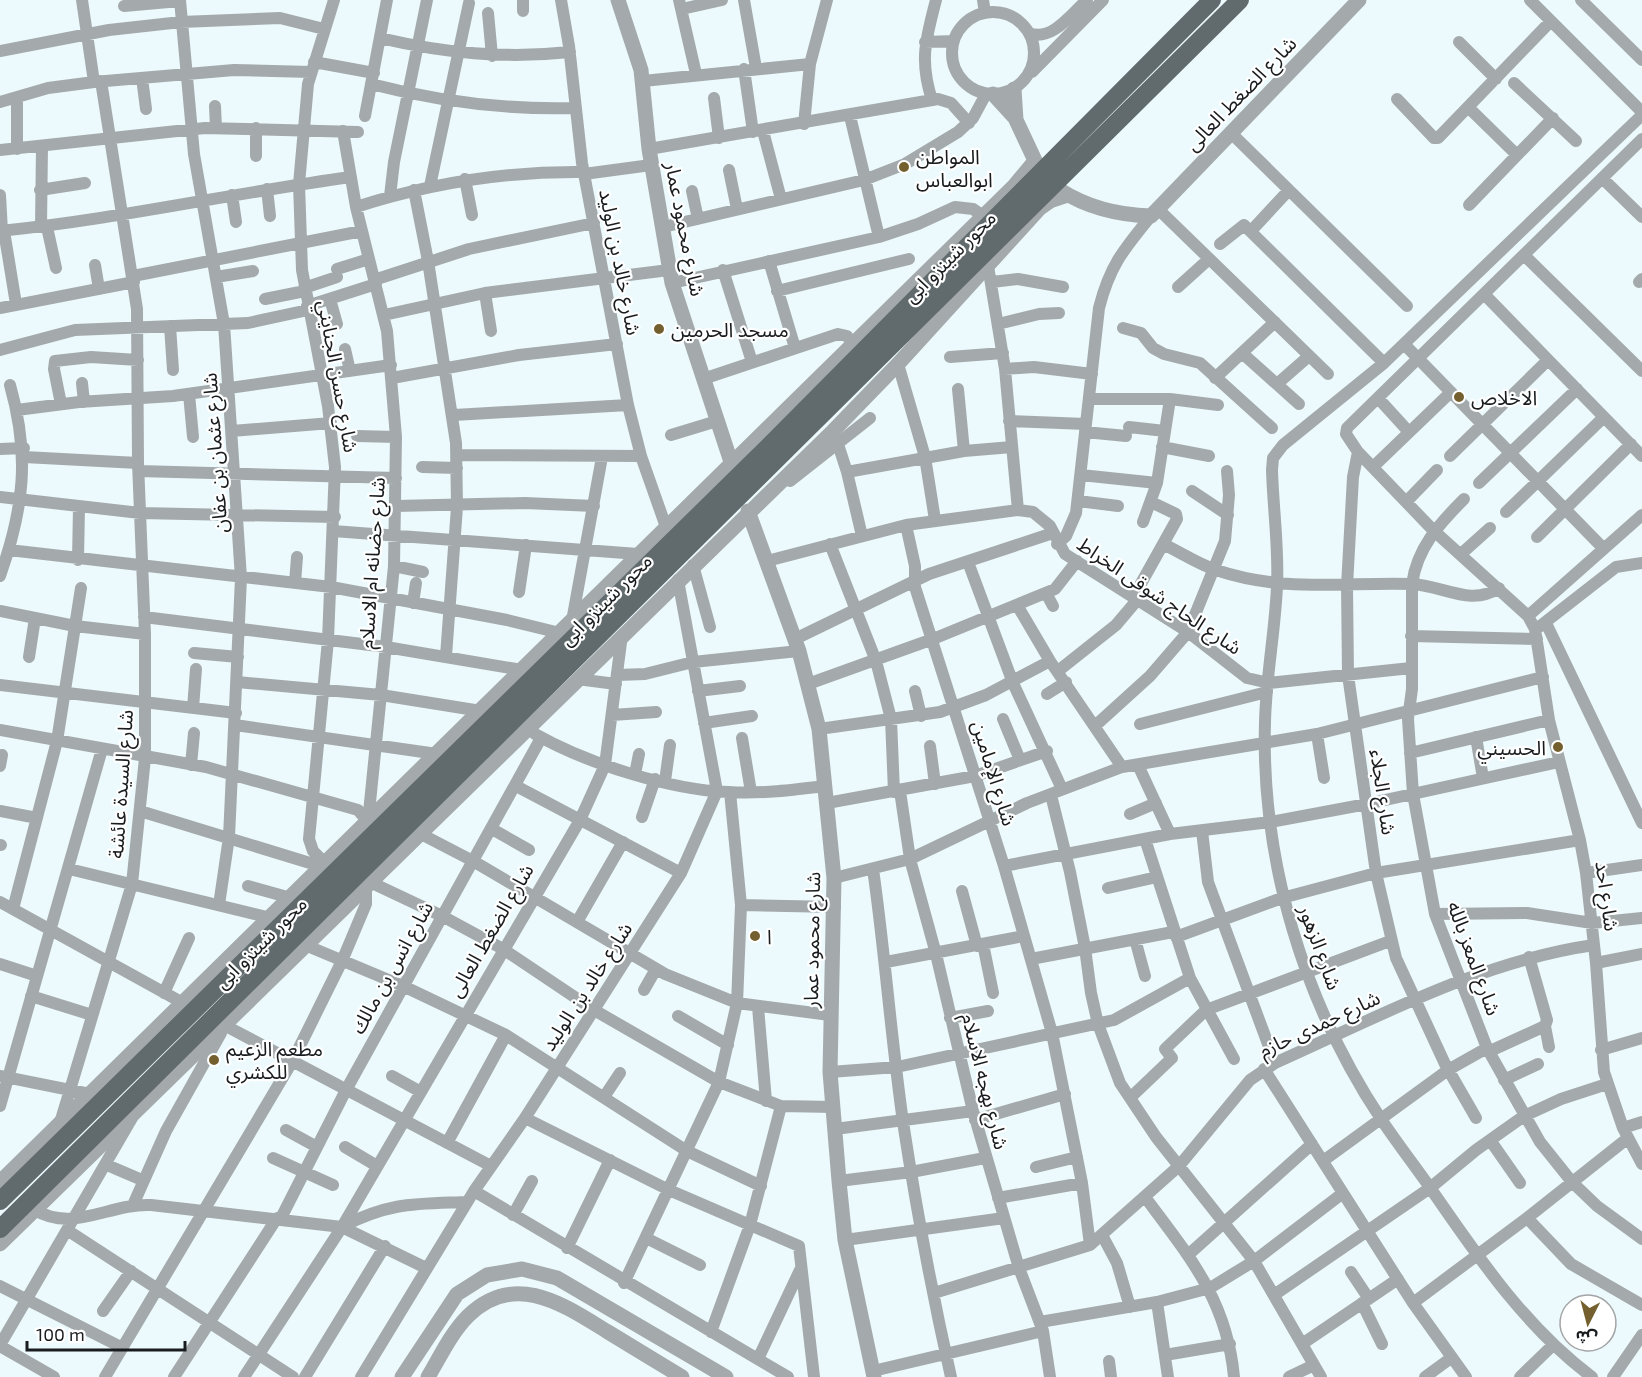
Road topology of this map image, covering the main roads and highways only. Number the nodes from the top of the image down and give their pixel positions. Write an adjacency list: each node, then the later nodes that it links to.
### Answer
1 (1212, 0): 3 (main road, محور شينزو ابى)
2 (1240, 0): 4 (main road, محور شينزو ابى)
3 (0, 1201)
4 (0, 1229)

